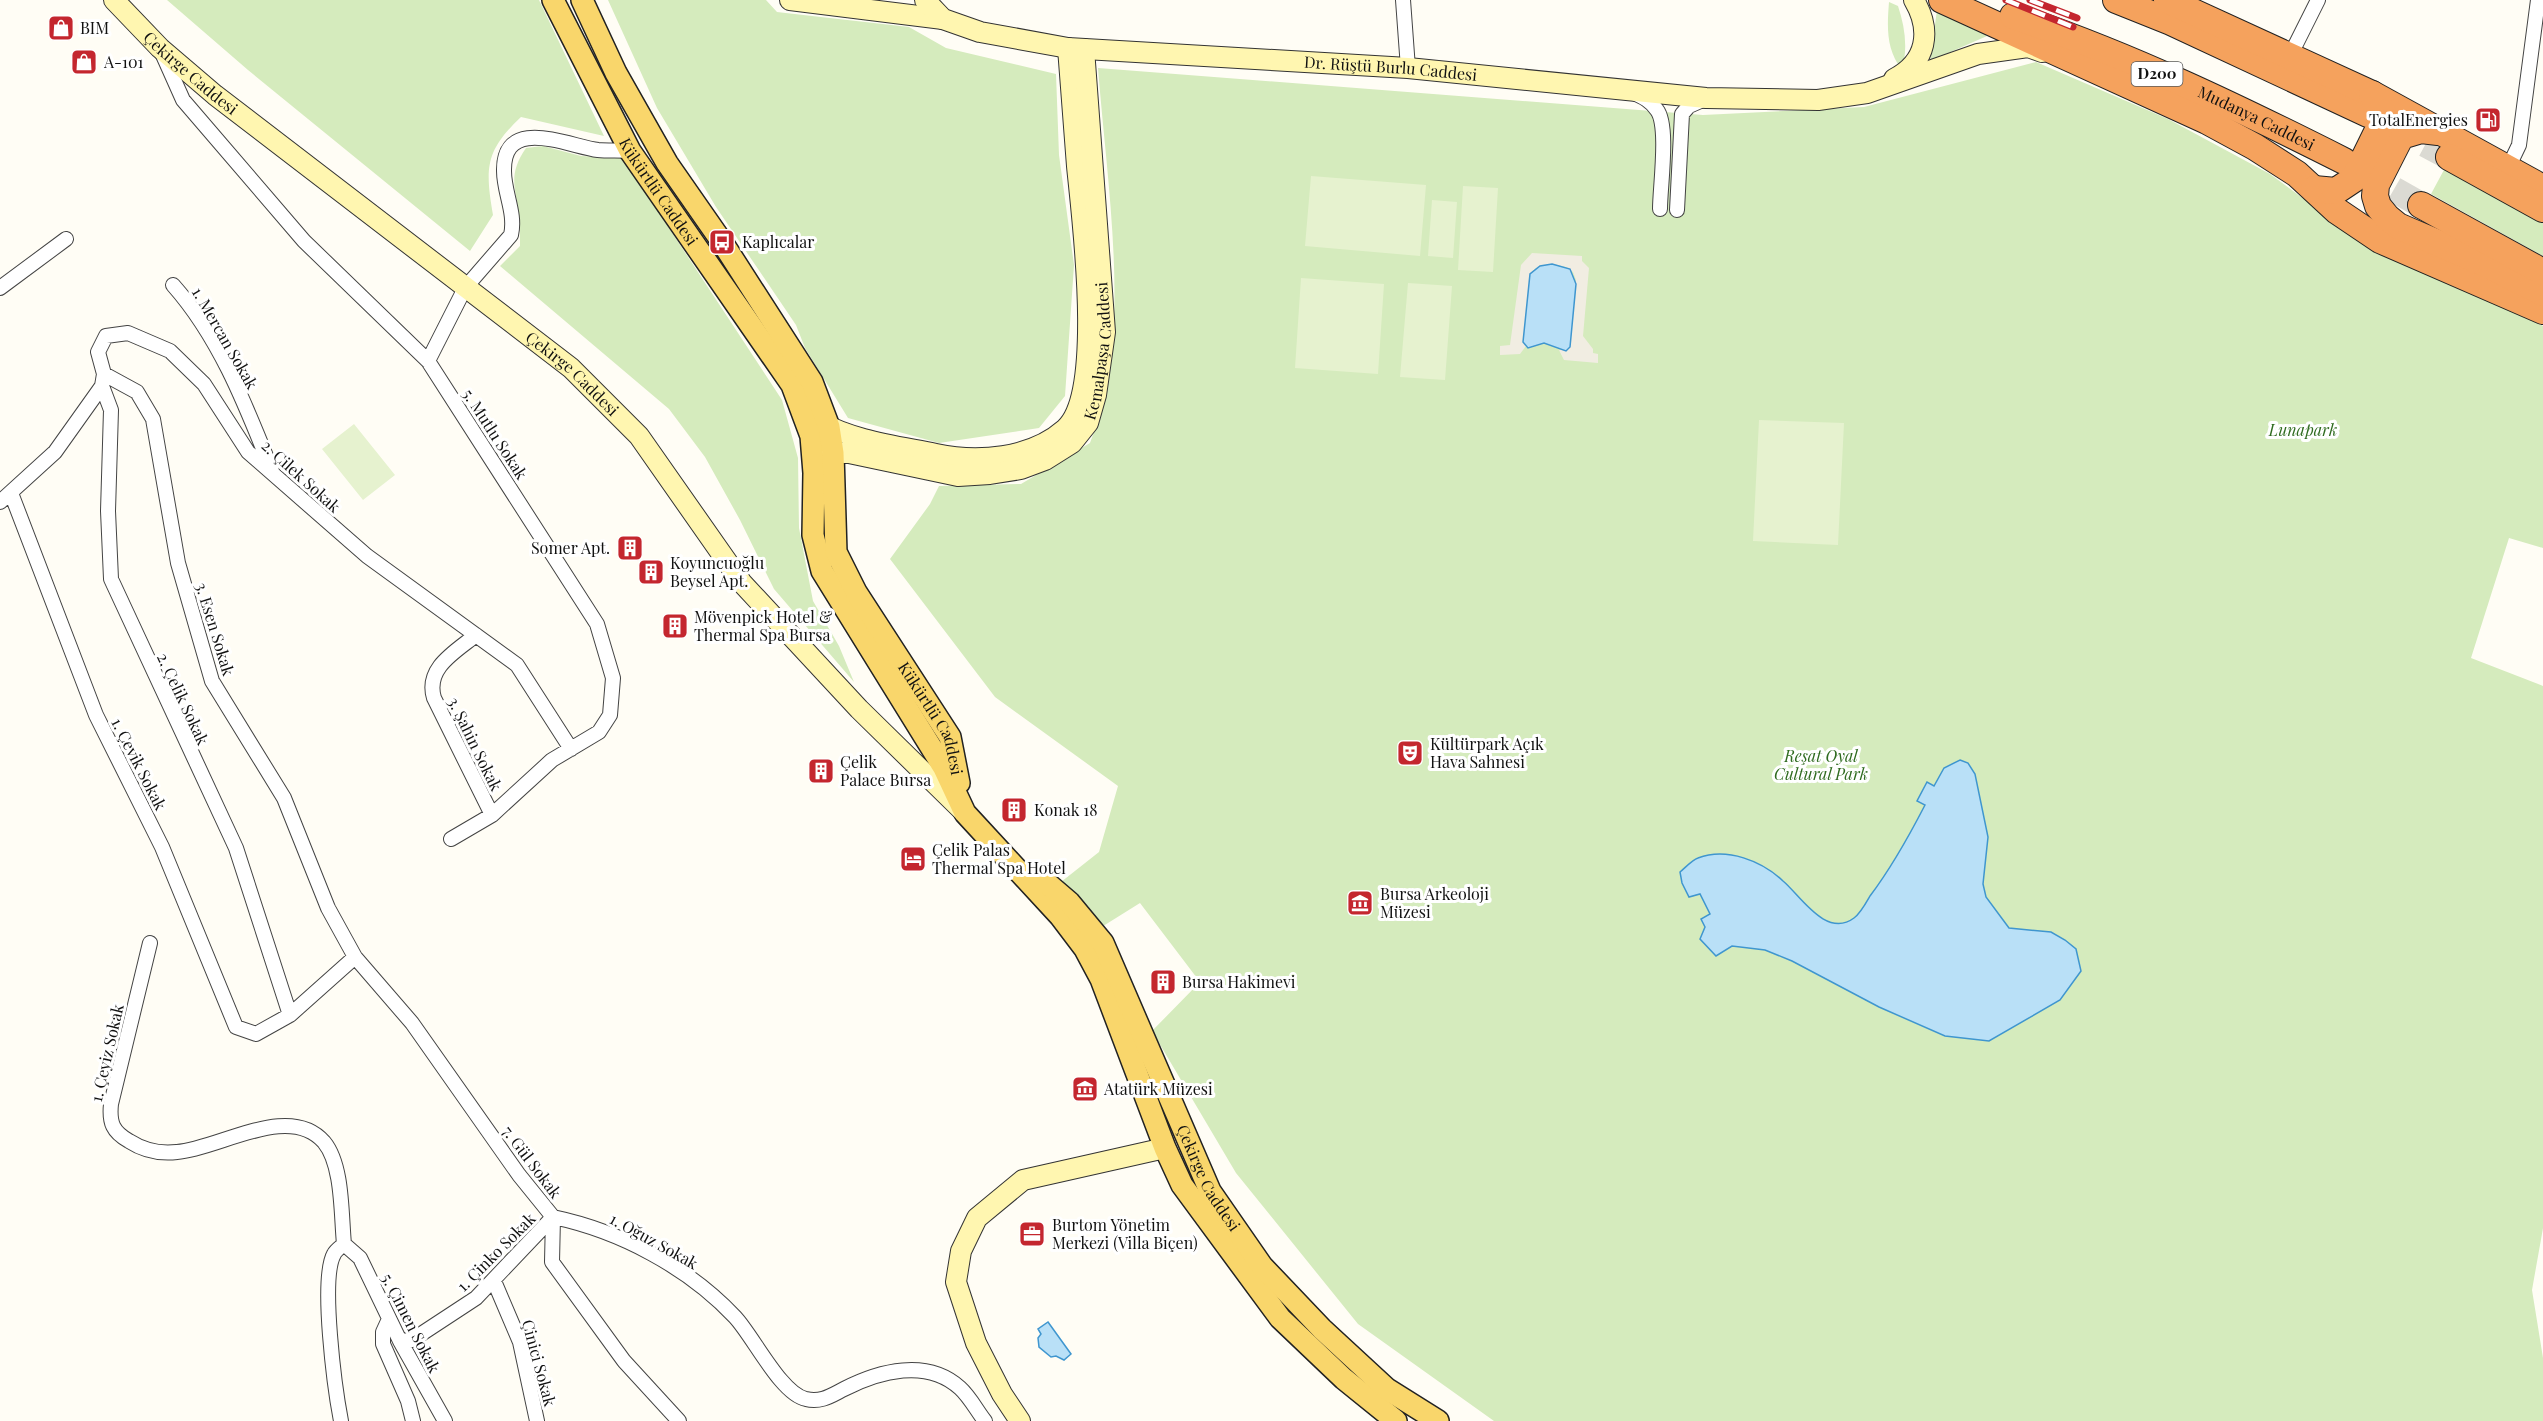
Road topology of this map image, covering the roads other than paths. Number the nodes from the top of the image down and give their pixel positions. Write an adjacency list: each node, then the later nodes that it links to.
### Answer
1 (114, 0): 15 (main road, Çekirge Caddesi)
2 (553, 0): 25 (main road, Kükürtlü Caddesi)
3 (582, 0): 45 (main road, Kükürtlü Caddesi)
4 (790, 0): 14 (main road)
5 (925, 0): 14 (main road, Dr. Rüştü Burlu Caddesi)
6 (1403, 0): 19 (street)
7 (1914, 0): 21 (main road)
8 (1942, 0): 18 (highway)
9 (1965, 0): 27 (highway, Mudanya Caddesi / D200)
10 (2116, 0): 23 (highway)
11 (2167, 0): 17 (highway)
12 (2318, 0): 17 (street)
13 (2538, 0): 28 (street)
14 (943, 19): 16 (main road, Dr. Rüştü Burlu Caddesi)
15 (160, 48): 39 (main road, Çekirge Caddesi); 42 (street, 5. Mutlu Sokak)
16 (1076, 48): 19 (main road, Dr. Rüştü Burlu Caddesi); 45 (main road, Kemalpaşa Caddesi); 46 (main road, Kemalpaşa Caddesi)
17 (2290, 56): 23 (highway)
18 (2074, 61): 21 (main road); 30 (highway)
19 (1408, 68): 20 (main road, Dr. Rüştü Burlu Caddesi)
20 (1630, 90): 22 (main road, Dr. Rüştü Burlu Caddesi); 32 (street)
21 (1867, 93): 22 (main road, Dr. Rüştü Burlu Caddesi)
22 (1706, 98): 34 (street)
23 (2370, 104): 24 (highway); 30 (highway)
24 (2439, 132): 28 (highway); 40 (highway)
25 (630, 151): 39 (street); 44 (main road, Kükürtlü Caddesi)
26 (2449, 157): 33 (highway)
27 (2344, 161)
28 (2508, 168): 29 (highway)
29 (2543, 188)
30 (2314, 189): 41 (highway)
31 (2421, 205): 36 (highway)
32 (1660, 209)
33 (2543, 209)
34 (1677, 210)
35 (66, 239): 38 (street)
36 (2543, 272)
37 (173, 285): 48 (street, 1. Mercan Sokak)
38 (0, 288)
39 (465, 288): 42 (street); 52 (main road, Çekirge Caddesi)
40 (2543, 293)
41 (2543, 311)
42 (428, 361): 51 (street, 5. Mutlu Sokak)
43 (103, 380): 48 (street, 2. Çilek Sokak); 49 (street); 56 (street, 3. Esen Sokak); 57 (street, 2. Çelik Sokak)
44 (803, 410): 45 (main road, Kemalpaşa Caddesi); 47 (main road, Kükürtlü Caddesi)
45 (829, 427): 46 (main road, Kükürtlü Caddesi)
46 (833, 453): 47 (main road); 52 (main road, Kükürtlü Caddesi)
47 (814, 473): 52 (main road, Kükürtlü Caddesi)
48 (274, 476): 50 (street, 2. Çilek Sokak)
49 (5, 497): 57 (street, 1. Çevik Sokak)
50 (476, 635): 51 (street, 2. Çilek Sokak); 53 (street, 3. Şahin Sokak)
51 (571, 749): 53 (street, 5. Mutlu Sokak)
52 (965, 813): 58 (main road, Çekirge Caddesi); 59 (main road, Çekirge Caddesi)
53 (492, 815): 54 (street, 5. Mutlu Sokak)
54 (451, 839)
55 (150, 943): 61 (street, 1. Çeyiz Sokak)
56 (355, 957): 57 (street); 60 (street, 7. Gül Sokak)
57 (290, 1015)
58 (1165, 1148): 59 (main road); 66 (main road, Çekirge Caddesi); 73 (main road)
59 (1199, 1168): 65 (main road, Çekirge Caddesi)
60 (554, 1218): 62 (street, 1. Çinko Sokak); 71 (street, 7. Gül Sokak); 72 (street, 1. Oğuz Sokak)
61 (344, 1244): 63 (street, 5. Çimen Sokak); 67 (street)
62 (494, 1281): 64 (street, 1. Çinko Sokak); 70 (street, Çinici Sokak)
63 (389, 1319): 64 (street, 5. Çimen Sokak); 68 (street)
64 (400, 1341): 69 (street, 5. Çimen Sokak)
65 (1386, 1389): 66 (main road); 74 (main road, Çekirge Caddesi)
66 (1392, 1420)
67 (341, 1421)
68 (413, 1421)
69 (445, 1421)
70 (537, 1421)
71 (680, 1421)
72 (985, 1421)
73 (1020, 1421)
74 (1438, 1421)

